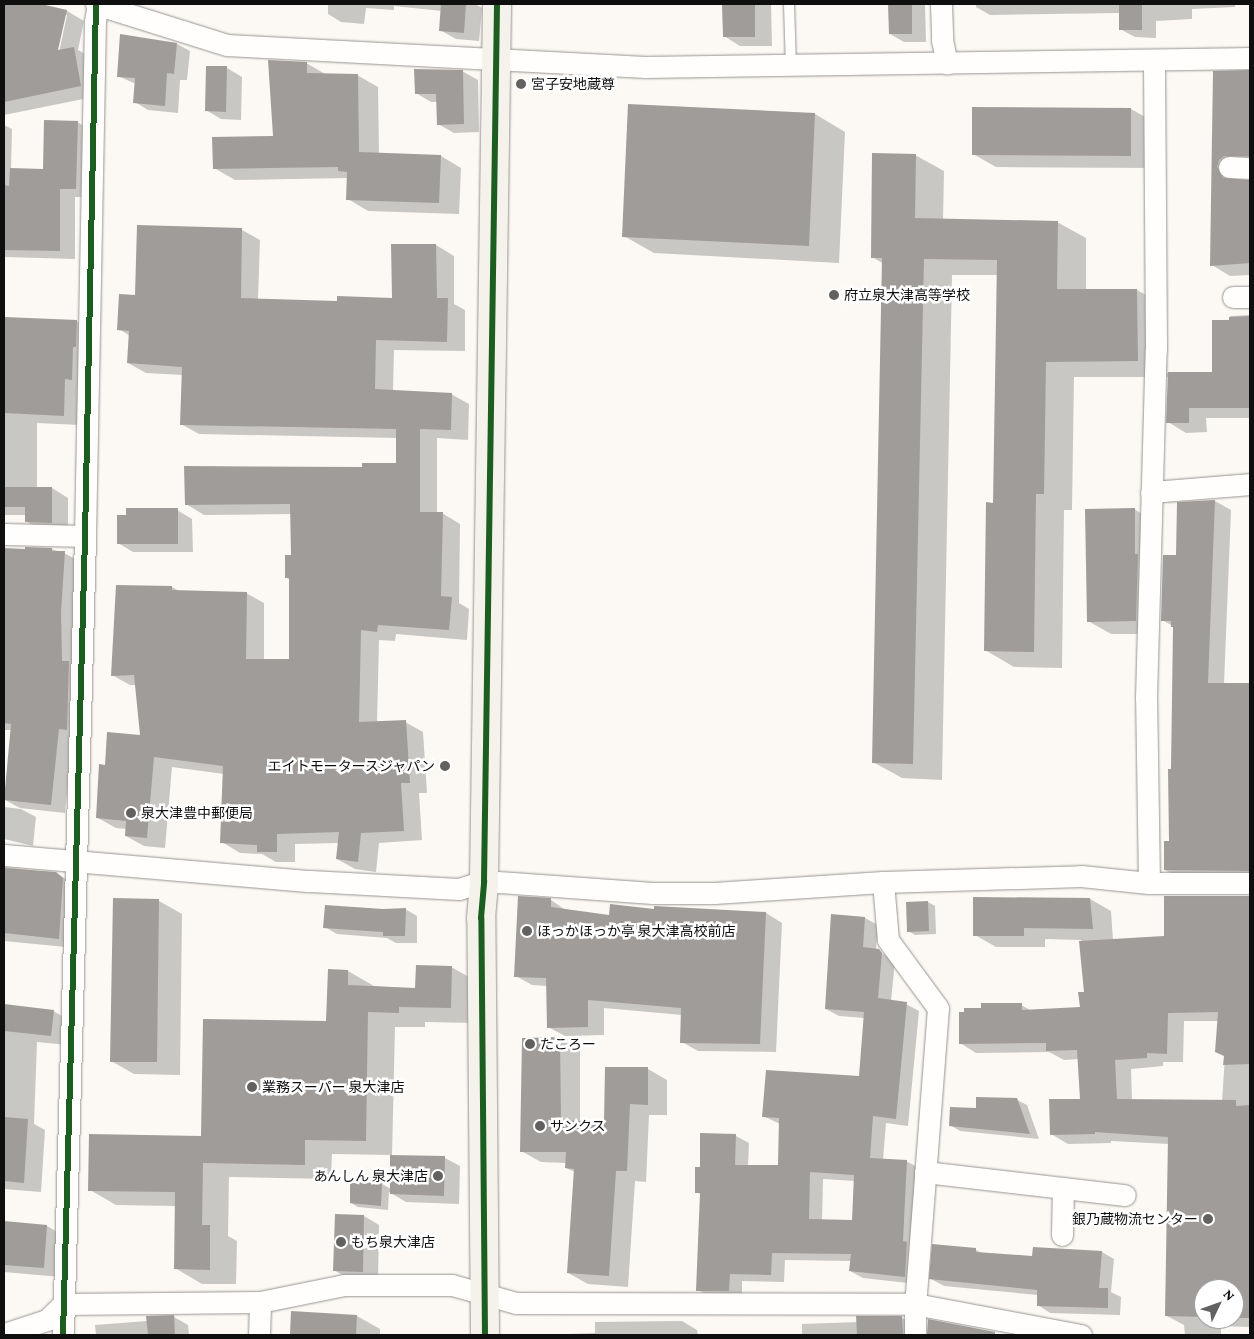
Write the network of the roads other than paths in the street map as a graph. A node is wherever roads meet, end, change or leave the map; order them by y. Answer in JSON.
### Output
{"nodes":[{"id":1,"x":97,"y":4,"type":"edge"},
{"id":2,"x":497,"y":4,"type":"edge"},
{"id":3,"x":789,"y":4,"type":"edge"},
{"id":4,"x":941,"y":4,"type":"edge"},
{"id":5,"x":1250,"y":58,"type":"edge"},
{"id":6,"x":496,"y":60,"type":"junction"},
{"id":7,"x":1154,"y":60,"type":"junction"},
{"id":8,"x":947,"y":63,"type":"junction"},
{"id":9,"x":791,"y":66,"type":"junction"},
{"id":10,"x":1228,"y":167,"type":"dead end"},
{"id":11,"x":1250,"y":168,"type":"edge"},
{"id":12,"x":1250,"y":484,"type":"edge"},
{"id":13,"x":1152,"y":492,"type":"junction"},
{"id":14,"x":4,"y":534,"type":"edge"},
{"id":15,"x":85,"y":536,"type":"junction"},
{"id":16,"x":4,"y":854,"type":"edge"},
{"id":17,"x":75,"y":861,"type":"junction"},
{"id":18,"x":484,"y":881,"type":"junction"},
{"id":19,"x":883,"y":882,"type":"junction"},
{"id":20,"x":1149,"y":883,"type":"junction"},
{"id":21,"x":1250,"y":883,"type":"edge"},
{"id":22,"x":925,"y":1172,"type":"junction"},
{"id":23,"x":1063,"y":1188,"type":"junction"},
{"id":24,"x":1125,"y":1195,"type":"dead end"},
{"id":25,"x":1062,"y":1235,"type":"dead end"},
{"id":26,"x":485,"y":1295,"type":"junction"},
{"id":27,"x":260,"y":1302,"type":"junction"},
{"id":28,"x":63,"y":1304,"type":"junction"},
{"id":29,"x":915,"y":1304,"type":"junction"},
{"id":30,"x":4,"y":1334,"type":"edge"},
{"id":31,"x":63,"y":1335,"type":"edge"},
{"id":32,"x":259,"y":1335,"type":"edge"},
{"id":33,"x":485,"y":1335,"type":"edge"},
{"id":34,"x":915,"y":1335,"type":"edge"},
{"id":35,"x":1080,"y":1335,"type":"edge"}],
"edges":[{"from":1,"to":6,"type":"street"},
{"from":1,"to":15,"type":"street"},
{"from":2,"to":6,"type":"street"},
{"from":3,"to":9,"type":"lane"},
{"from":4,"to":8,"type":"street"},
{"from":5,"to":7,"type":"street"},
{"from":6,"to":9,"type":"street"},
{"from":6,"to":18,"type":"street"},
{"from":7,"to":8,"type":"street"},
{"from":7,"to":13,"type":"street"},
{"from":8,"to":9,"type":"street"},
{"from":10,"to":11,"type":"street"},
{"from":12,"to":13,"type":"street"},
{"from":13,"to":20,"type":"street"},
{"from":14,"to":15,"type":"street"},
{"from":15,"to":17,"type":"street"},
{"from":16,"to":17,"type":"street"},
{"from":17,"to":18,"type":"street"},
{"from":17,"to":28,"type":"street"},
{"from":18,"to":19,"type":"street"},
{"from":18,"to":26,"type":"street"},
{"from":19,"to":20,"type":"street"},
{"from":19,"to":22,"type":"street"},
{"from":20,"to":21,"type":"street"},
{"from":22,"to":23,"type":"street"},
{"from":22,"to":29,"type":"street"},
{"from":23,"to":24,"type":"street"},
{"from":23,"to":25,"type":"street"},
{"from":26,"to":27,"type":"street"},
{"from":26,"to":29,"type":"street"},
{"from":26,"to":33,"type":"street"},
{"from":27,"to":28,"type":"street"},
{"from":27,"to":32,"type":"street"},
{"from":28,"to":30,"type":"street"},
{"from":28,"to":31,"type":"street"},
{"from":29,"to":34,"type":"street"},
{"from":29,"to":35,"type":"street"}]}
